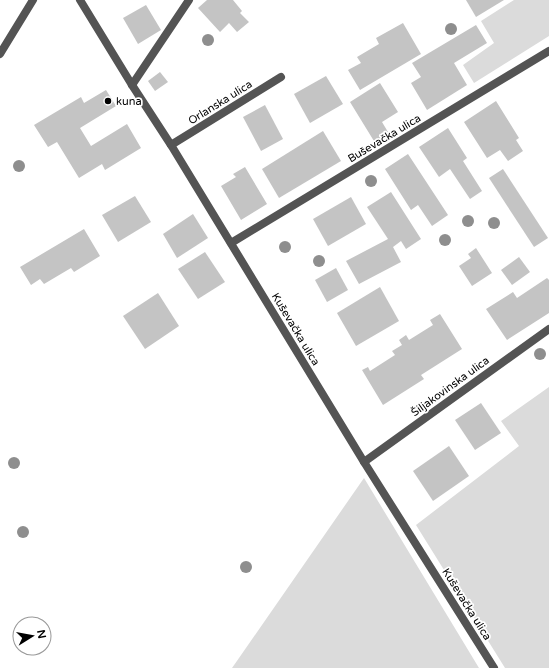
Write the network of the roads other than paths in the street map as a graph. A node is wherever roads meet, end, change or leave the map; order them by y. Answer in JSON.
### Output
{"nodes":[{"id":1,"x":33,"y":0,"type":"edge"},
{"id":2,"x":80,"y":0,"type":"edge"},
{"id":3,"x":189,"y":0,"type":"edge"},
{"id":4,"x":549,"y":51,"type":"edge"},
{"id":5,"x":0,"y":54,"type":"edge"},
{"id":6,"x":281,"y":77,"type":"dead end"},
{"id":7,"x":132,"y":85,"type":"junction"},
{"id":8,"x":171,"y":145,"type":"junction"},
{"id":9,"x":231,"y":243,"type":"junction"},
{"id":10,"x":549,"y":329,"type":"edge"},
{"id":11,"x":364,"y":462,"type":"junction"},
{"id":12,"x":494,"y":668,"type":"edge"}],
"edges":[{"from":1,"to":5,"type":"street"},
{"from":2,"to":7,"type":"street","name":"Kuševačka ulica"},
{"from":3,"to":7,"type":"street"},
{"from":4,"to":9,"type":"street","name":"Buševačka ulica"},
{"from":6,"to":8,"type":"street","name":"Orlanska ulica"},
{"from":7,"to":8,"type":"street","name":"Kuševačka ulica"},
{"from":8,"to":9,"type":"street","name":"Kuševačka ulica"},
{"from":9,"to":11,"type":"street","name":"Kuševačka ulica"},
{"from":10,"to":11,"type":"street","name":"Šiljakovinska ulica"},
{"from":11,"to":12,"type":"street","name":"Kuševačka ulica"}]}
